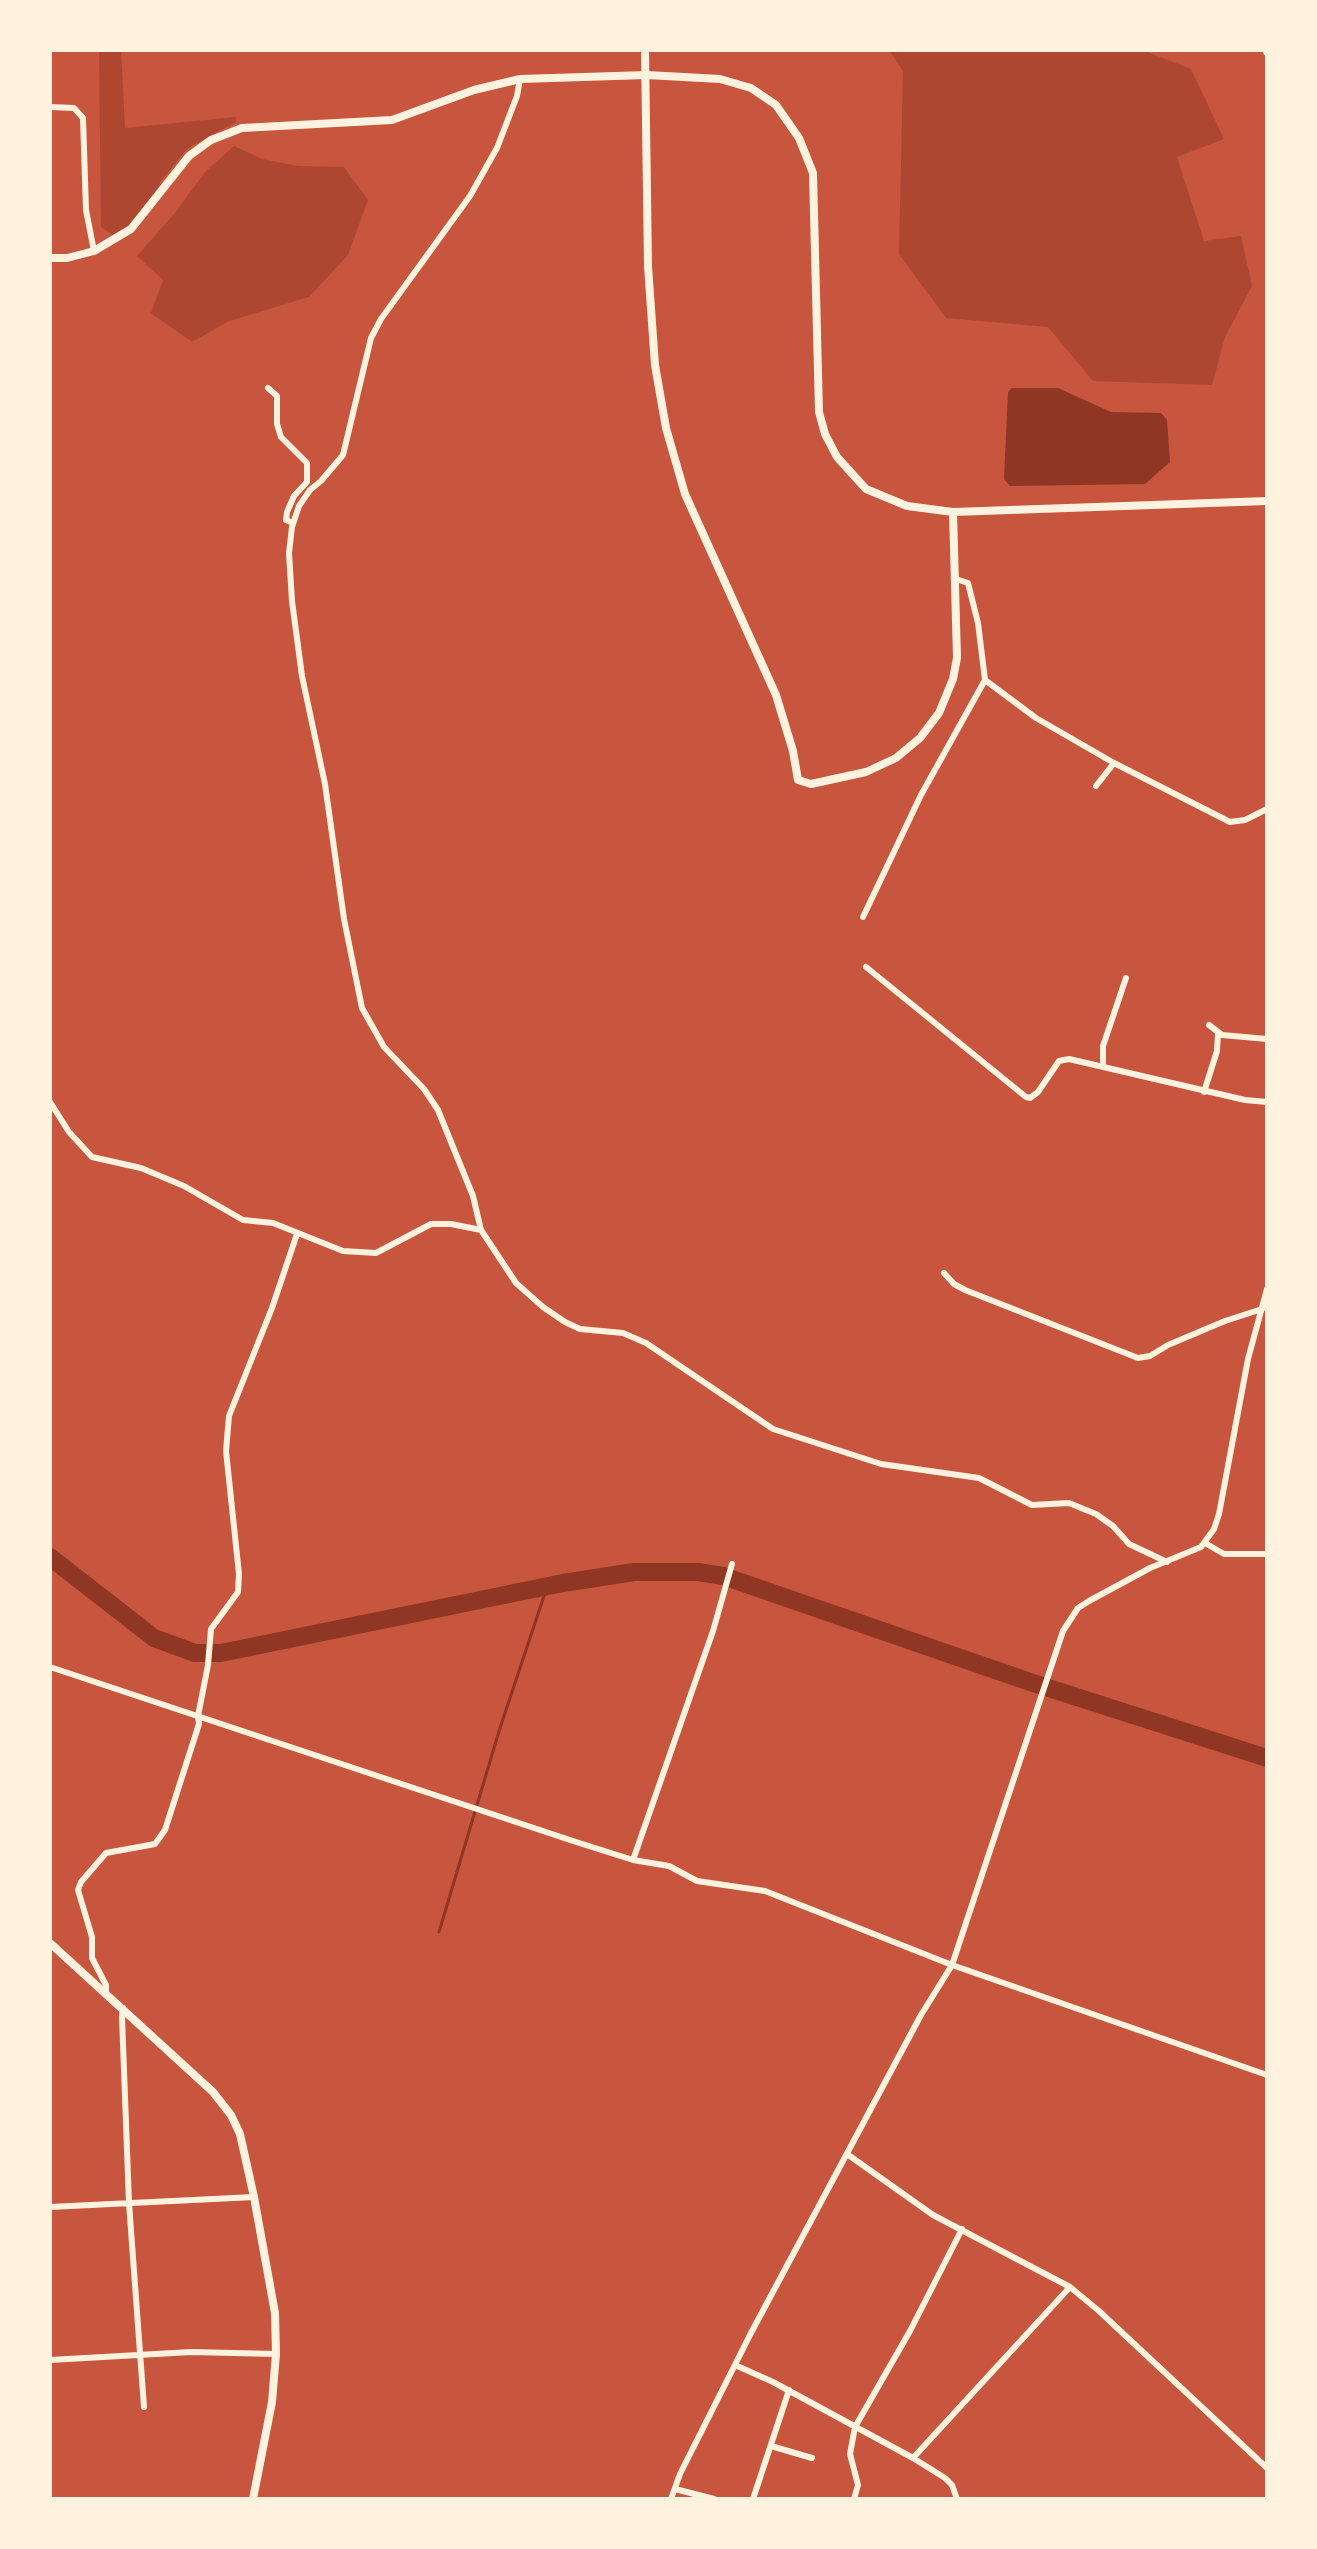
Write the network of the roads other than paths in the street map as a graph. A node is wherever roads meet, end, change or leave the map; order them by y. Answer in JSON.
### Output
{"nodes":[{"id":1,"x":645,"y":50,"type":"edge"},
{"id":2,"x":647,"y":75,"type":"junction"},
{"id":3,"x":520,"y":79,"type":"junction"},
{"id":4,"x":50,"y":107,"type":"edge"},
{"id":5,"x":94,"y":251,"type":"junction"},
{"id":6,"x":50,"y":258,"type":"edge"},
{"id":7,"x":268,"y":388,"type":"dead end"},
{"id":8,"x":1267,"y":501,"type":"edge"},
{"id":9,"x":953,"y":512,"type":"junction"},
{"id":10,"x":293,"y":523,"type":"junction"},
{"id":11,"x":956,"y":579,"type":"junction"},
{"id":12,"x":985,"y":680,"type":"junction"},
{"id":13,"x":1114,"y":763,"type":"junction"},
{"id":14,"x":1096,"y":786,"type":"dead end"},
{"id":15,"x":1267,"y":809,"type":"edge"},
{"id":16,"x":863,"y":917,"type":"dead end"},
{"id":17,"x":866,"y":967,"type":"dead end"},
{"id":18,"x":1126,"y":978,"type":"dead end"},
{"id":19,"x":1209,"y":1025,"type":"dead end"},
{"id":20,"x":1218,"y":1033,"type":"junction"},
{"id":21,"x":1267,"y":1039,"type":"edge"},
{"id":22,"x":1103,"y":1067,"type":"junction"},
{"id":23,"x":1204,"y":1092,"type":"junction"},
{"id":24,"x":50,"y":1102,"type":"edge"},
{"id":25,"x":1267,"y":1102,"type":"edge"},
{"id":26,"x":481,"y":1230,"type":"junction"},
{"id":27,"x":297,"y":1234,"type":"junction"},
{"id":28,"x":944,"y":1273,"type":"dead end"},
{"id":29,"x":1267,"y":1289,"type":"edge"},
{"id":30,"x":1262,"y":1309,"type":"junction"},
{"id":31,"x":1205,"y":1543,"type":"junction"},
{"id":32,"x":1267,"y":1554,"type":"edge"},
{"id":33,"x":1167,"y":1562,"type":"junction"},
{"id":34,"x":732,"y":1564,"type":"dead end"},
{"id":35,"x":50,"y":1667,"type":"edge"},
{"id":36,"x":198,"y":1716,"type":"junction"},
{"id":37,"x":633,"y":1860,"type":"junction"},
{"id":38,"x":50,"y":1943,"type":"edge"},
{"id":39,"x":952,"y":1965,"type":"junction"},
{"id":40,"x":106,"y":1993,"type":"junction"},
{"id":41,"x":123,"y":2008,"type":"junction"},
{"id":42,"x":1267,"y":2075,"type":"edge"},
{"id":43,"x":847,"y":2154,"type":"junction"},
{"id":44,"x":254,"y":2197,"type":"junction"},
{"id":45,"x":129,"y":2203,"type":"junction"},
{"id":46,"x":50,"y":2207,"type":"edge"},
{"id":47,"x":962,"y":2229,"type":"junction"},
{"id":48,"x":1070,"y":2287,"type":"junction"},
{"id":49,"x":141,"y":2354,"type":"junction"},
{"id":50,"x":276,"y":2354,"type":"junction"},
{"id":51,"x":50,"y":2360,"type":"edge"},
{"id":52,"x":735,"y":2365,"type":"junction"},
{"id":53,"x":789,"y":2390,"type":"junction"},
{"id":54,"x":144,"y":2407,"type":"dead end"},
{"id":55,"x":855,"y":2427,"type":"junction"},
{"id":56,"x":771,"y":2446,"type":"junction"},
{"id":57,"x":812,"y":2458,"type":"dead end"},
{"id":58,"x":913,"y":2458,"type":"junction"},
{"id":59,"x":1267,"y":2468,"type":"edge"},
{"id":60,"x":675,"y":2489,"type":"junction"},
{"id":61,"x":253,"y":2499,"type":"edge"},
{"id":62,"x":671,"y":2499,"type":"edge"},
{"id":63,"x":714,"y":2499,"type":"edge"},
{"id":64,"x":753,"y":2499,"type":"edge"},
{"id":65,"x":854,"y":2499,"type":"edge"},
{"id":66,"x":957,"y":2499,"type":"edge"}],
"edges":[{"from":1,"to":2,"type":"street"},
{"from":2,"to":3,"type":"street"},
{"from":2,"to":9,"type":"street"},
{"from":2,"to":11,"type":"street"},
{"from":3,"to":5,"type":"street"},
{"from":3,"to":10,"type":"street"},
{"from":4,"to":5,"type":"street"},
{"from":5,"to":6,"type":"street"},
{"from":7,"to":10,"type":"street"},
{"from":8,"to":9,"type":"street"},
{"from":9,"to":11,"type":"street"},
{"from":10,"to":26,"type":"street"},
{"from":11,"to":12,"type":"street"},
{"from":12,"to":13,"type":"street"},
{"from":12,"to":16,"type":"street"},
{"from":13,"to":14,"type":"street"},
{"from":13,"to":15,"type":"street"},
{"from":17,"to":22,"type":"street"},
{"from":18,"to":22,"type":"street"},
{"from":19,"to":20,"type":"street"},
{"from":20,"to":21,"type":"street"},
{"from":20,"to":23,"type":"street"},
{"from":22,"to":23,"type":"street"},
{"from":23,"to":25,"type":"street"},
{"from":24,"to":27,"type":"street"},
{"from":26,"to":27,"type":"street"},
{"from":26,"to":33,"type":"street"},
{"from":27,"to":36,"type":"street"},
{"from":28,"to":30,"type":"street"},
{"from":29,"to":30,"type":"street"},
{"from":30,"to":31,"type":"street"},
{"from":31,"to":32,"type":"street"},
{"from":31,"to":33,"type":"street"},
{"from":33,"to":39,"type":"street"},
{"from":34,"to":37,"type":"street"},
{"from":35,"to":36,"type":"street"},
{"from":36,"to":37,"type":"street"},
{"from":36,"to":40,"type":"street"},
{"from":37,"to":39,"type":"street"},
{"from":38,"to":40,"type":"street"},
{"from":39,"to":42,"type":"street"},
{"from":39,"to":43,"type":"street"},
{"from":40,"to":41,"type":"street"},
{"from":41,"to":44,"type":"street"},
{"from":41,"to":45,"type":"street"},
{"from":43,"to":47,"type":"street"},
{"from":43,"to":52,"type":"street"},
{"from":44,"to":45,"type":"street"},
{"from":44,"to":50,"type":"street"},
{"from":45,"to":46,"type":"street"},
{"from":45,"to":49,"type":"street"},
{"from":47,"to":48,"type":"street"},
{"from":47,"to":55,"type":"street"},
{"from":48,"to":58,"type":"street"},
{"from":48,"to":59,"type":"street"},
{"from":49,"to":50,"type":"street"},
{"from":49,"to":51,"type":"street"},
{"from":49,"to":54,"type":"street"},
{"from":50,"to":61,"type":"street"},
{"from":52,"to":53,"type":"street"},
{"from":52,"to":60,"type":"street"},
{"from":53,"to":55,"type":"street"},
{"from":53,"to":56,"type":"street"},
{"from":55,"to":58,"type":"street"},
{"from":55,"to":65,"type":"street"},
{"from":56,"to":57,"type":"street"},
{"from":56,"to":64,"type":"street"},
{"from":58,"to":66,"type":"street"},
{"from":60,"to":62,"type":"street"},
{"from":60,"to":63,"type":"street"}]}
